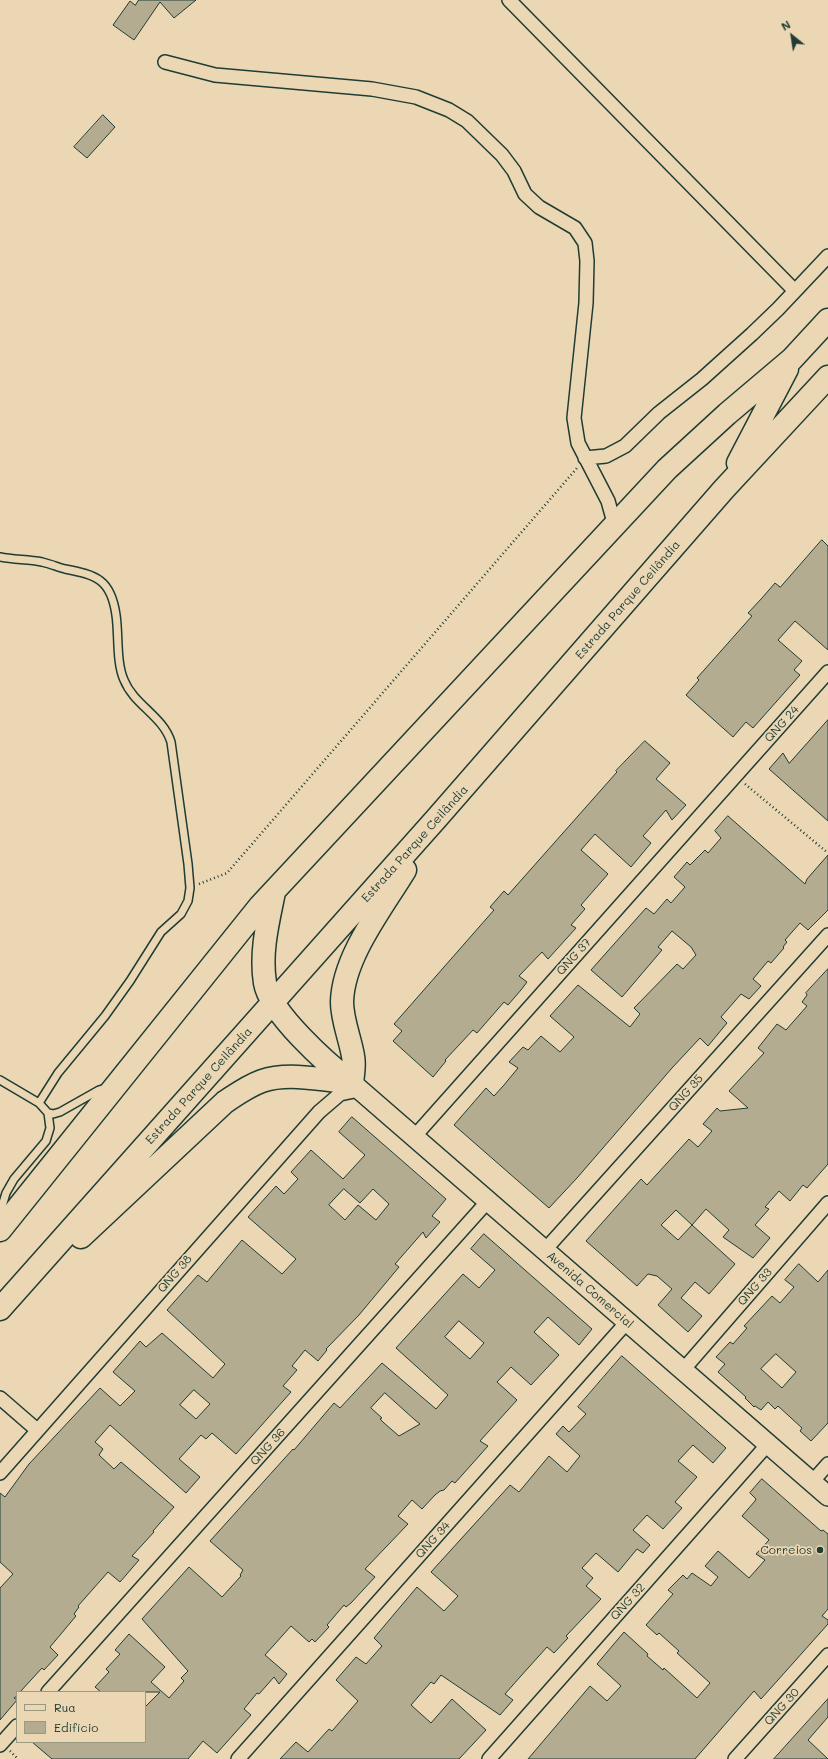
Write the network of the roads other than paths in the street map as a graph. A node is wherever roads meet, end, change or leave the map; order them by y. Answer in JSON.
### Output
{"nodes":[{"id":1,"x":509,"y":0,"type":"edge"},
{"id":2,"x":165,"y":62,"type":"dead end"},
{"id":3,"x":828,"y":256,"type":"edge"},
{"id":4,"x":795,"y":291,"type":"junction"},
{"id":5,"x":828,"y":320,"type":"edge"},
{"id":6,"x":792,"y":359,"type":"junction"},
{"id":7,"x":828,"y":377,"type":"edge"},
{"id":8,"x":585,"y":458,"type":"junction"},
{"id":9,"x":724,"y":489,"type":"junction"},
{"id":10,"x":614,"y":526,"type":"junction"},
{"id":11,"x":0,"y":556,"type":"edge"},
{"id":12,"x":828,"y":672,"type":"edge"},
{"id":13,"x":735,"y":776,"type":"joint"},
{"id":14,"x":436,"y":820,"type":"junction"},
{"id":15,"x":274,"y":891,"type":"junction"},
{"id":16,"x":828,"y":935,"type":"edge"},
{"id":17,"x":273,"y":1003,"type":"junction"},
{"id":18,"x":0,"y":1080,"type":"edge"},
{"id":19,"x":116,"y":1085,"type":"junction"},
{"id":20,"x":356,"y":1087,"type":"junction"},
{"id":21,"x":40,"y":1103,"type":"junction"},
{"id":22,"x":48,"y":1113,"type":"junction"},
{"id":23,"x":414,"y":1137,"type":"junction"},
{"id":24,"x":488,"y":1201,"type":"junction"},
{"id":25,"x":828,"y":1203,"type":"edge"},
{"id":26,"x":0,"y":1213,"type":"edge"},
{"id":27,"x":0,"y":1230,"type":"edge"},
{"id":28,"x":544,"y":1250,"type":"junction"},
{"id":29,"x":0,"y":1311,"type":"edge"},
{"id":30,"x":627,"y":1322,"type":"junction"},
{"id":31,"x":683,"y":1370,"type":"junction"},
{"id":32,"x":0,"y":1398,"type":"edge"},
{"id":33,"x":37,"y":1430,"type":"junction"},
{"id":34,"x":768,"y":1444,"type":"junction"},
{"id":35,"x":828,"y":1464,"type":"edge"},
{"id":36,"x":0,"y":1472,"type":"edge"},
{"id":37,"x":812,"y":1482,"type":"junction"},
{"id":38,"x":828,"y":1496,"type":"edge"},
{"id":39,"x":828,"y":1655,"type":"edge"},
{"id":40,"x":49,"y":1691,"type":"edge"},
{"id":41,"x":16,"y":1727,"type":"edge"},
{"id":42,"x":1,"y":1744,"type":"edge"},
{"id":43,"x":238,"y":1759,"type":"edge"},
{"id":44,"x":489,"y":1759,"type":"edge"},
{"id":45,"x":735,"y":1759,"type":"edge"}],
"edges":[{"from":1,"to":4,"type":"street"},
{"from":2,"to":8,"type":"street"},
{"from":3,"to":4,"type":"street"},
{"from":4,"to":8,"type":"street"},
{"from":5,"to":6,"type":"highway"},
{"from":6,"to":9,"type":"highway"},
{"from":6,"to":10,"type":"highway"},
{"from":7,"to":9,"type":"highway","name":"Estrada Parque Ceilândia"},
{"from":8,"to":10,"type":"street"},
{"from":9,"to":14,"type":"highway","name":"Estrada Parque Ceilândia"},
{"from":10,"to":15,"type":"highway"},
{"from":11,"to":21,"type":"lane"},
{"from":12,"to":13,"type":"street","name":"QNG 24"},
{"from":13,"to":23,"type":"street","name":"QNG 37"},
{"from":14,"to":17,"type":"highway","name":"Estrada Parque Ceilândia"},
{"from":14,"to":20,"type":"highway"},
{"from":15,"to":17,"type":"highway"},
{"from":15,"to":19,"type":"highway"},
{"from":16,"to":28,"type":"street","name":"QNG 35"},
{"from":17,"to":20,"type":"highway"},
{"from":17,"to":29,"type":"highway","name":"Estrada Parque Ceilândia"},
{"from":18,"to":21,"type":"lane"},
{"from":19,"to":22,"type":"lane"},
{"from":19,"to":27,"type":"highway"},
{"from":20,"to":23,"type":"main road","name":"Avenida Comercial"},
{"from":20,"to":29,"type":"highway"},
{"from":20,"to":33,"type":"street","name":"QNG 38"},
{"from":21,"to":22,"type":"lane"},
{"from":22,"to":26,"type":"lane"},
{"from":23,"to":24,"type":"main road","name":"Avenida Comercial"},
{"from":24,"to":28,"type":"main road","name":"Avenida Comercial"},
{"from":24,"to":40,"type":"street","name":"QNG 36"},
{"from":25,"to":31,"type":"street","name":"QNG 33"},
{"from":28,"to":30,"type":"main road","name":"Avenida Comercial"},
{"from":30,"to":31,"type":"main road","name":"Avenida Comercial"},
{"from":30,"to":43,"type":"street","name":"QNG 34"},
{"from":31,"to":34,"type":"main road","name":"Avenida Comercial"},
{"from":32,"to":33,"type":"street"},
{"from":33,"to":36,"type":"street","name":"QNG 38"},
{"from":34,"to":37,"type":"main road","name":"Avenida Comercial"},
{"from":34,"to":44,"type":"street","name":"QNG 32"},
{"from":35,"to":37,"type":"street"},
{"from":37,"to":38,"type":"main road","name":"Avenida Comercial"},
{"from":39,"to":45,"type":"street","name":"QNG 30"},
{"from":41,"to":42,"type":"street"}]}
